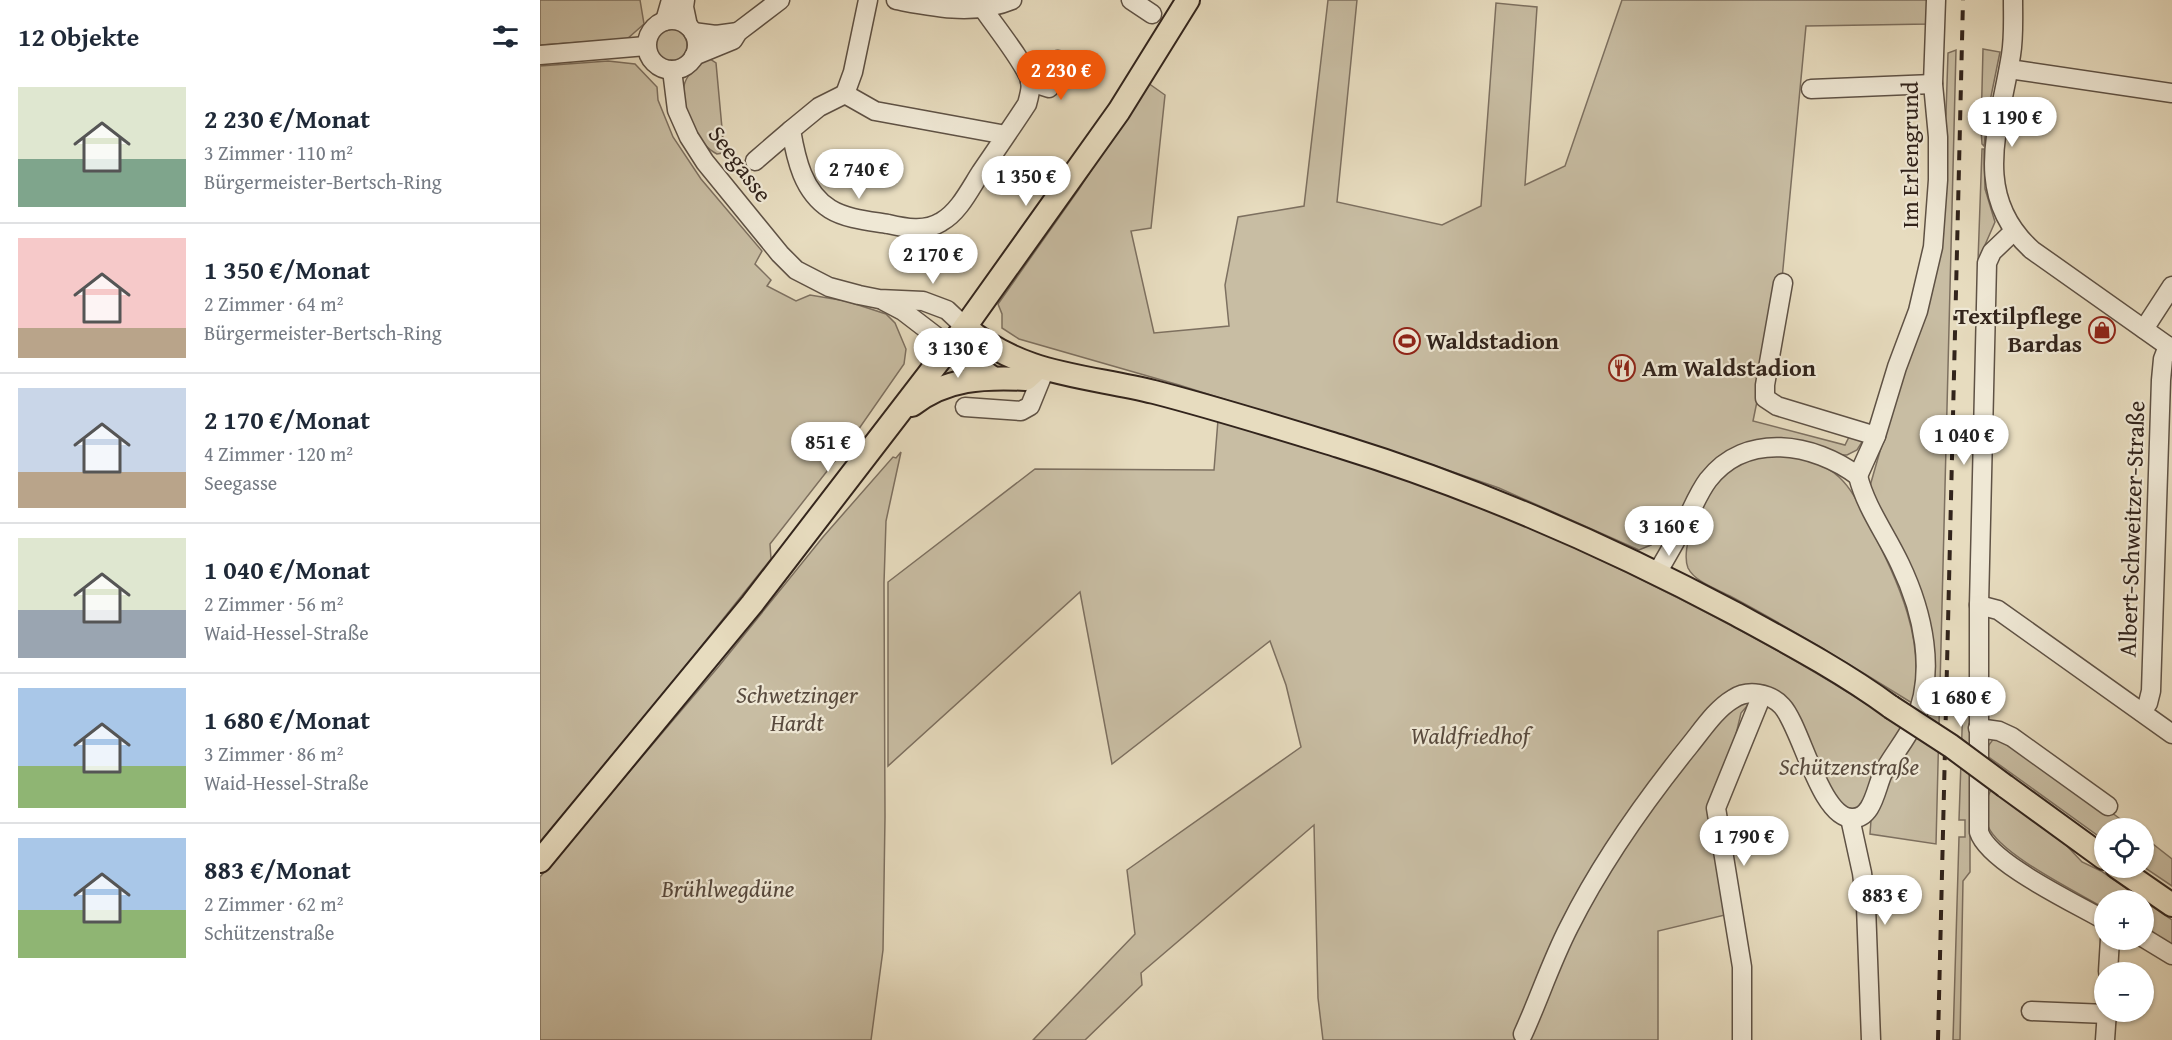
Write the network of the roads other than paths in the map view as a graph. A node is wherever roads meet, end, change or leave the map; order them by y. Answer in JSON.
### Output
{"nodes":[{"id":1,"x":671,"y":0,"type":"edge"},
{"id":2,"x":684,"y":0,"type":"edge"},
{"id":3,"x":780,"y":0,"type":"edge"},
{"id":4,"x":868,"y":0,"type":"edge"},
{"id":5,"x":896,"y":0,"type":"edge"},
{"id":6,"x":1012,"y":0,"type":"edge"},
{"id":7,"x":1131,"y":0,"type":"edge"},
{"id":8,"x":1188,"y":0,"type":"edge"},
{"id":9,"x":1936,"y":0,"type":"edge"},
{"id":10,"x":2013,"y":0,"type":"edge"},
{"id":11,"x":982,"y":7,"type":"junction"},
{"id":12,"x":1152,"y":14,"type":"dead end"},
{"id":13,"x":664,"y":21,"type":"junction"},
{"id":14,"x":691,"y":29,"type":"junction"},
{"id":15,"x":738,"y":32,"type":"junction"},
{"id":16,"x":646,"y":46,"type":"junction"},
{"id":17,"x":540,"y":55,"type":"edge"},
{"id":18,"x":694,"y":56,"type":"junction"},
{"id":19,"x":1058,"y":60,"type":"dead end"},
{"id":20,"x":2009,"y":69,"type":"junction"},
{"id":21,"x":672,"y":70,"type":"junction"},
{"id":22,"x":1030,"y":82,"type":"junction"},
{"id":23,"x":1933,"y":84,"type":"junction"},
{"id":24,"x":1811,"y":89,"type":"dead end"},
{"id":25,"x":2172,"y":93,"type":"edge"},
{"id":26,"x":845,"y":94,"type":"junction"},
{"id":27,"x":791,"y":130,"type":"junction"},
{"id":28,"x":1006,"y":135,"type":"junction"},
{"id":29,"x":755,"y":161,"type":"dead end"},
{"id":30,"x":2014,"y":231,"type":"junction"},
{"id":31,"x":1783,"y":283,"type":"dead end"},
{"id":32,"x":2172,"y":286,"type":"edge"},
{"id":33,"x":879,"y":298,"type":"junction"},
{"id":34,"x":965,"y":327,"type":"junction"},
{"id":35,"x":2144,"y":329,"type":"junction"},
{"id":36,"x":950,"y":347,"type":"junction"},
{"id":37,"x":2170,"y":347,"type":"edge"},
{"id":38,"x":1041,"y":369,"type":"junction"},
{"id":39,"x":991,"y":377,"type":"junction"},
{"id":40,"x":964,"y":407,"type":"dead end"},
{"id":41,"x":897,"y":416,"type":"junction"},
{"id":42,"x":1876,"y":436,"type":"junction"},
{"id":43,"x":1858,"y":476,"type":"junction"},
{"id":44,"x":1657,"y":573,"type":"junction"},
{"id":45,"x":1978,"y":605,"type":"junction"},
{"id":46,"x":1762,"y":694,"type":"junction"},
{"id":47,"x":2142,"y":712,"type":"junction"},
{"id":48,"x":1978,"y":728,"type":"junction"},
{"id":49,"x":2172,"y":734,"type":"edge"},
{"id":50,"x":2108,"y":806,"type":"dead end"},
{"id":51,"x":1850,"y":818,"type":"junction"},
{"id":52,"x":2094,"y":851,"type":"edge"},
{"id":53,"x":540,"y":861,"type":"edge"},
{"id":54,"x":2133,"y":878,"type":"edge"},
{"id":55,"x":2172,"y":905,"type":"edge"},
{"id":56,"x":2094,"y":914,"type":"edge"},
{"id":57,"x":2154,"y":944,"type":"edge"},
{"id":58,"x":2172,"y":955,"type":"edge"},
{"id":59,"x":2031,"y":1011,"type":"dead end"},
{"id":60,"x":2094,"y":1012,"type":"edge"},
{"id":61,"x":2106,"y":1022,"type":"edge"},
{"id":62,"x":1523,"y":1034,"type":"dead end"},
{"id":63,"x":1742,"y":1040,"type":"edge"},
{"id":64,"x":1871,"y":1040,"type":"edge"},
{"id":65,"x":2105,"y":1040,"type":"edge"}],
"edges":[{"from":1,"to":13,"type":"street"},
{"from":2,"to":14,"type":"street"},
{"from":3,"to":15,"type":"street"},
{"from":4,"to":26,"type":"street"},
{"from":5,"to":11,"type":"street"},
{"from":6,"to":11,"type":"street"},
{"from":7,"to":12,"type":"street"},
{"from":8,"to":34,"type":"main road"},
{"from":9,"to":23,"type":"street","name":"Im Erlengrund"},
{"from":10,"to":20,"type":"street"},
{"from":11,"to":22,"type":"street"},
{"from":13,"to":14,"type":"street"},
{"from":13,"to":16,"type":"street"},
{"from":14,"to":15,"type":"street"},
{"from":14,"to":18,"type":"street"},
{"from":15,"to":18,"type":"street"},
{"from":16,"to":17,"type":"street"},
{"from":16,"to":21,"type":"street"},
{"from":18,"to":21,"type":"street"},
{"from":19,"to":22,"type":"street"},
{"from":20,"to":25,"type":"street"},
{"from":20,"to":30,"type":"street"},
{"from":21,"to":33,"type":"street","name":"Seegasse"},
{"from":22,"to":28,"type":"street"},
{"from":23,"to":24,"type":"street"},
{"from":23,"to":42,"type":"street","name":"Im Erlengrund"},
{"from":26,"to":27,"type":"street"},
{"from":26,"to":28,"type":"street"},
{"from":27,"to":28,"type":"street"},
{"from":27,"to":29,"type":"street"},
{"from":30,"to":35,"type":"street"},
{"from":30,"to":45,"type":"street"},
{"from":31,"to":42,"type":"street"},
{"from":32,"to":35,"type":"street"},
{"from":33,"to":34,"type":"street","name":"Seegasse"},
{"from":33,"to":36,"type":"street"},
{"from":34,"to":36,"type":"main road"},
{"from":34,"to":38,"type":"main road"},
{"from":35,"to":37,"type":"street"},
{"from":36,"to":39,"type":"main road"},
{"from":36,"to":41,"type":"main road"},
{"from":37,"to":47,"type":"street","name":"Albert-Schweitzer-Straße"},
{"from":38,"to":39,"type":"main road"},
{"from":38,"to":40,"type":"street"},
{"from":38,"to":44,"type":"main road"},
{"from":39,"to":41,"type":"main road"},
{"from":41,"to":53,"type":"main road"},
{"from":42,"to":43,"type":"street","name":"Im Erlengrund"},
{"from":43,"to":44,"type":"street"},
{"from":43,"to":51,"type":"street"},
{"from":44,"to":52,"type":"main road","bridge":true},
{"from":45,"to":47,"type":"street"},
{"from":45,"to":48,"type":"street"},
{"from":46,"to":51,"type":"street"},
{"from":46,"to":62,"type":"street"},
{"from":46,"to":63,"type":"street"},
{"from":47,"to":49,"type":"street"},
{"from":48,"to":50,"type":"street"},
{"from":48,"to":56,"type":"street"},
{"from":51,"to":64,"type":"street"},
{"from":54,"to":55,"type":"main road"},
{"from":57,"to":58,"type":"street"},
{"from":59,"to":60,"type":"street"},
{"from":61,"to":65,"type":"street"}]}
